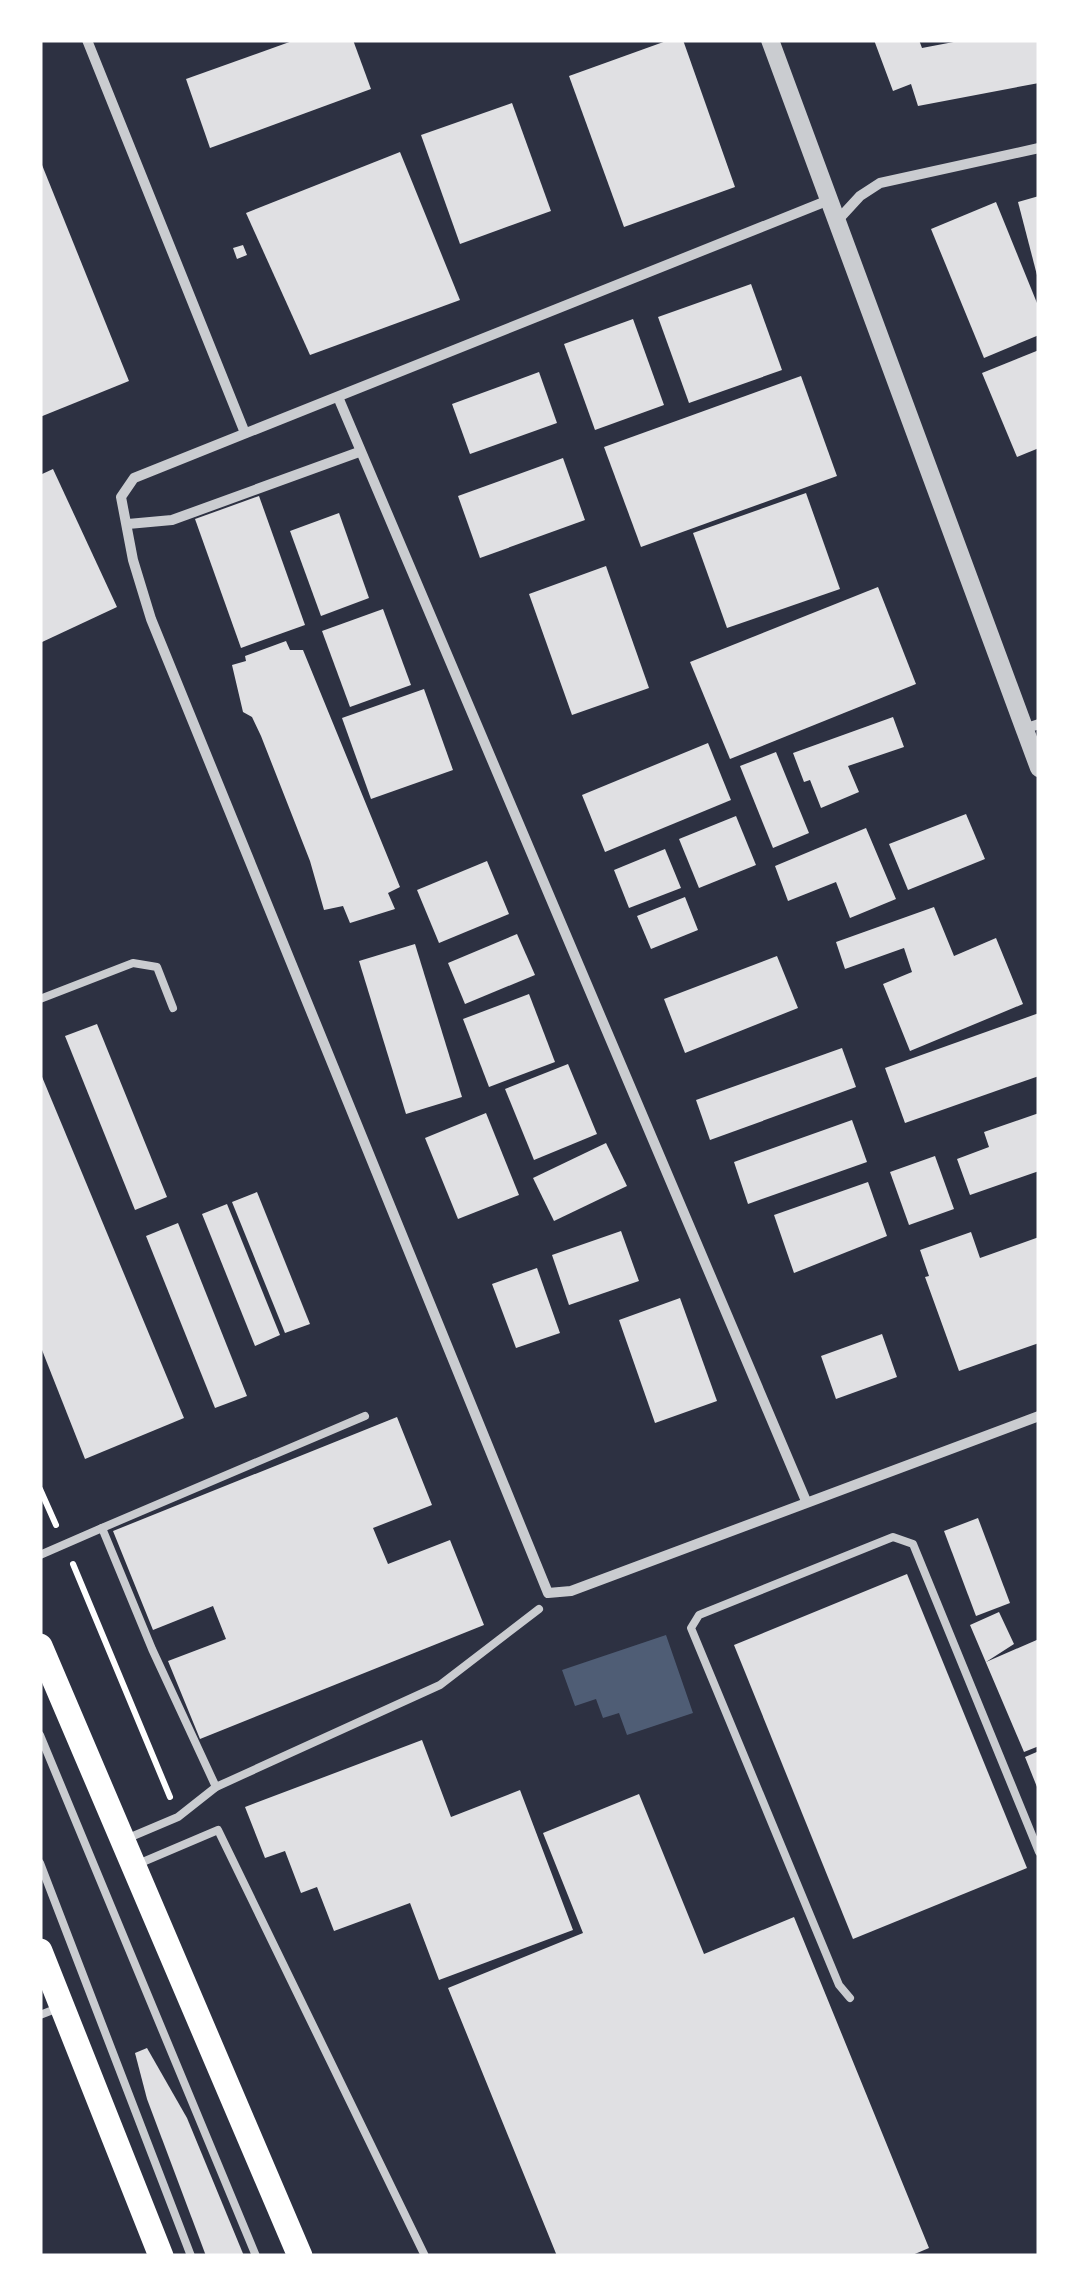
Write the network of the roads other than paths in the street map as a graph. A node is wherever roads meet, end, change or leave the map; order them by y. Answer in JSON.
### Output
{"nodes":[{"id":1,"x":87,"y":40,"type":"edge"},
{"id":2,"x":770,"y":40,"type":"edge"},
{"id":3,"x":1039,"y":148,"type":"edge"},
{"id":4,"x":829,"y":200,"type":"junction"},
{"id":5,"x":837,"y":220,"type":"junction"},
{"id":6,"x":338,"y":397,"type":"junction"},
{"id":7,"x":245,"y":434,"type":"junction"},
{"id":8,"x":360,"y":452,"type":"junction"},
{"id":9,"x":128,"y":524,"type":"junction"},
{"id":10,"x":1032,"y":726,"type":"edge"},
{"id":11,"x":1039,"y":768,"type":"edge"},
{"id":12,"x":40,"y":999,"type":"edge"},
{"id":13,"x":173,"y":1008,"type":"dead end"},
{"id":14,"x":365,"y":1416,"type":"dead end"},
{"id":15,"x":1039,"y":1416,"type":"edge"},
{"id":16,"x":806,"y":1501,"type":"junction"},
{"id":17,"x":102,"y":1528,"type":"junction"},
{"id":18,"x":40,"y":1555,"type":"edge"},
{"id":19,"x":538,"y":1609,"type":"dead end"},
{"id":20,"x":40,"y":1646,"type":"edge"},
{"id":21,"x":40,"y":1734,"type":"edge"},
{"id":22,"x":216,"y":1787,"type":"junction"},
{"id":23,"x":121,"y":1841,"type":"junction"},
{"id":24,"x":1039,"y":1852,"type":"edge"},
{"id":25,"x":40,"y":1863,"type":"edge"},
{"id":26,"x":131,"y":1866,"type":"junction"},
{"id":27,"x":40,"y":1951,"type":"edge"},
{"id":28,"x":850,"y":1998,"type":"dead end"},
{"id":29,"x":51,"y":2010,"type":"edge"},
{"id":30,"x":161,"y":2256,"type":"edge"},
{"id":31,"x":191,"y":2256,"type":"edge"},
{"id":32,"x":256,"y":2256,"type":"edge"},
{"id":33,"x":300,"y":2256,"type":"edge"},
{"id":34,"x":425,"y":2256,"type":"edge"}],
"edges":[{"from":1,"to":7,"type":"street"},
{"from":2,"to":4,"type":"street"},
{"from":3,"to":5,"type":"street"},
{"from":4,"to":5,"type":"street"},
{"from":4,"to":6,"type":"street"},
{"from":5,"to":10,"type":"street"},
{"from":6,"to":7,"type":"street"},
{"from":6,"to":8,"type":"street"},
{"from":7,"to":9,"type":"street"},
{"from":8,"to":9,"type":"street"},
{"from":8,"to":16,"type":"street"},
{"from":9,"to":16,"type":"street"},
{"from":10,"to":11,"type":"street"},
{"from":12,"to":13,"type":"lane"},
{"from":14,"to":17,"type":"lane"},
{"from":15,"to":16,"type":"street"},
{"from":17,"to":18,"type":"lane"},
{"from":17,"to":22,"type":"lane"},
{"from":19,"to":22,"type":"lane"},
{"from":20,"to":23,"type":"main road"},
{"from":21,"to":32,"type":"lane"},
{"from":22,"to":23,"type":"lane"},
{"from":23,"to":26,"type":"main road"},
{"from":24,"to":28,"type":"lane"},
{"from":25,"to":31,"type":"lane"},
{"from":26,"to":33,"type":"main road"},
{"from":26,"to":34,"type":"lane"},
{"from":27,"to":29,"type":"main road"},
{"from":29,"to":30,"type":"main road"}]}
